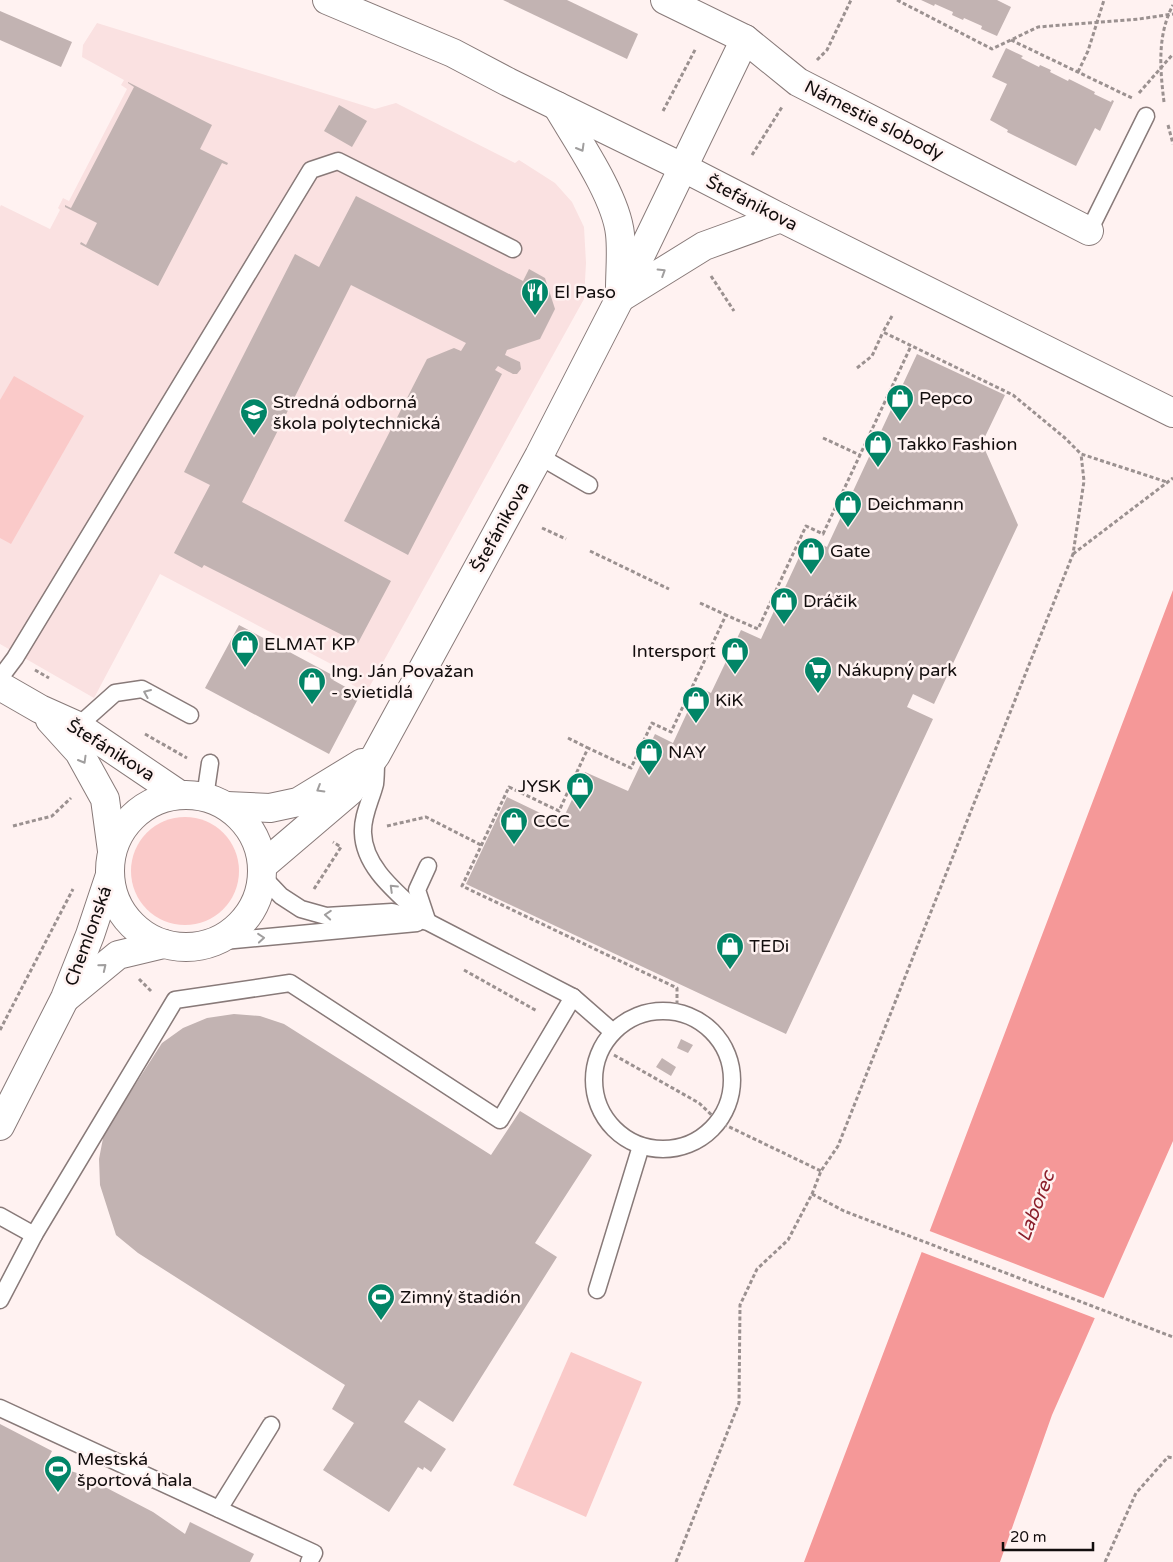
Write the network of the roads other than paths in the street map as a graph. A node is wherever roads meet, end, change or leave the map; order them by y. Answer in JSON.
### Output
{"nodes":[{"id":1,"x":327,"y":0,"type":"edge"},
{"id":2,"x":665,"y":0,"type":"edge"},
{"id":3,"x":745,"y":39,"type":"junction"},
{"id":4,"x":557,"y":106,"type":"junction"},
{"id":5,"x":1146,"y":116,"type":"dead end"},
{"id":6,"x":682,"y":167,"type":"junction"},
{"id":7,"x":781,"y":218,"type":"junction"},
{"id":8,"x":1089,"y":231,"type":"joint"},
{"id":9,"x":513,"y":250,"type":"dead end"},
{"id":10,"x":620,"y":298,"type":"junction"},
{"id":11,"x":1161,"y":407,"type":"edge"},
{"id":12,"x":539,"y":456,"type":"junction"},
{"id":13,"x":589,"y":485,"type":"dead end"},
{"id":14,"x":0,"y":678,"type":"edge"},
{"id":15,"x":0,"y":686,"type":"edge"},
{"id":16,"x":40,"y":709,"type":"junction"},
{"id":17,"x":190,"y":714,"type":"dead end"},
{"id":18,"x":78,"y":726,"type":"junction"},
{"id":19,"x":376,"y":755,"type":"junction"},
{"id":20,"x":209,"y":767,"type":"road end"},
{"id":21,"x":204,"y":799,"type":"junction"},
{"id":22,"x":111,"y":863,"type":"junction"},
{"id":23,"x":428,"y":866,"type":"dead end"},
{"id":24,"x":262,"y":871,"type":"junction"},
{"id":25,"x":428,"y":922,"type":"junction"},
{"id":26,"x":213,"y":942,"type":"junction"},
{"id":27,"x":164,"y":944,"type":"junction"},
{"id":28,"x":572,"y":997,"type":"junction"},
{"id":29,"x":65,"y":998,"type":"junction"},
{"id":30,"x":613,"y":1032,"type":"junction"},
{"id":31,"x":0,"y":1126,"type":"edge"},
{"id":32,"x":641,"y":1146,"type":"junction"},
{"id":33,"x":0,"y":1216,"type":"edge"},
{"id":34,"x":34,"y":1235,"type":"junction"},
{"id":35,"x":597,"y":1290,"type":"dead end"},
{"id":36,"x":0,"y":1300,"type":"edge"},
{"id":37,"x":0,"y":1408,"type":"edge"},
{"id":38,"x":271,"y":1425,"type":"dead end"},
{"id":39,"x":219,"y":1509,"type":"junction"},
{"id":40,"x":309,"y":1562,"type":"edge"}],
"edges":[{"from":1,"to":4,"type":"street","name":"Štefánikova"},
{"from":2,"to":3,"type":"street","name":"Námestie slobody"},
{"from":3,"to":6,"type":"street","name":"Štefánikova"},
{"from":3,"to":8,"type":"street","name":"Námestie slobody"},
{"from":4,"to":6,"type":"street","name":"Štefánikova"},
{"from":4,"to":10,"type":"street","one_way":true},
{"from":5,"to":8,"type":"lane"},
{"from":6,"to":7,"type":"street","name":"Štefánikova"},
{"from":6,"to":10,"type":"street","name":"Štefánikova"},
{"from":10,"to":7,"type":"street","one_way":true},
{"from":7,"to":11,"type":"street","name":"Štefánikova"},
{"from":9,"to":14,"type":"lane"},
{"from":10,"to":12,"type":"street","name":"Štefánikova"},
{"from":12,"to":13,"type":"lane"},
{"from":12,"to":19,"type":"street","name":"Štefánikova"},
{"from":15,"to":16,"type":"street","name":"Štefánikova"},
{"from":16,"to":18,"type":"street","name":"Štefánikova"},
{"from":16,"to":22,"type":"street","name":"Štefánikova","one_way":true},
{"from":17,"to":18,"type":"lane","one_way":true},
{"from":18,"to":21,"type":"street","name":"Štefánikova"},
{"from":19,"to":21,"type":"street","one_way":true},
{"from":19,"to":24,"type":"street","name":"Štefánikova"},
{"from":25,"to":19,"type":"lane","one_way":true},
{"from":20,"to":21,"type":"lane"},
{"from":21,"to":22,"type":"street"},
{"from":21,"to":24,"type":"street"},
{"from":22,"to":27,"type":"street"},
{"from":22,"to":29,"type":"street","name":"Chemlonská"},
{"from":23,"to":25,"type":"lane"},
{"from":25,"to":24,"type":"lane","one_way":true},
{"from":24,"to":26,"type":"street"},
{"from":26,"to":25,"type":"lane","one_way":true},
{"from":25,"to":28,"type":"lane"},
{"from":26,"to":27,"type":"street"},
{"from":29,"to":27,"type":"street","name":"Chemlonská","one_way":true},
{"from":28,"to":30,"type":"lane"},
{"from":28,"to":34,"type":"lane"},
{"from":29,"to":31,"type":"street","name":"Chemlonská"},
{"from":30,"to":32,"type":"lane"},
{"from":30,"to":32,"type":"lane"},
{"from":32,"to":35,"type":"lane"},
{"from":33,"to":34,"type":"lane"},
{"from":34,"to":36,"type":"lane"},
{"from":37,"to":39,"type":"lane"},
{"from":38,"to":39,"type":"lane"},
{"from":39,"to":40,"type":"lane"}]}
